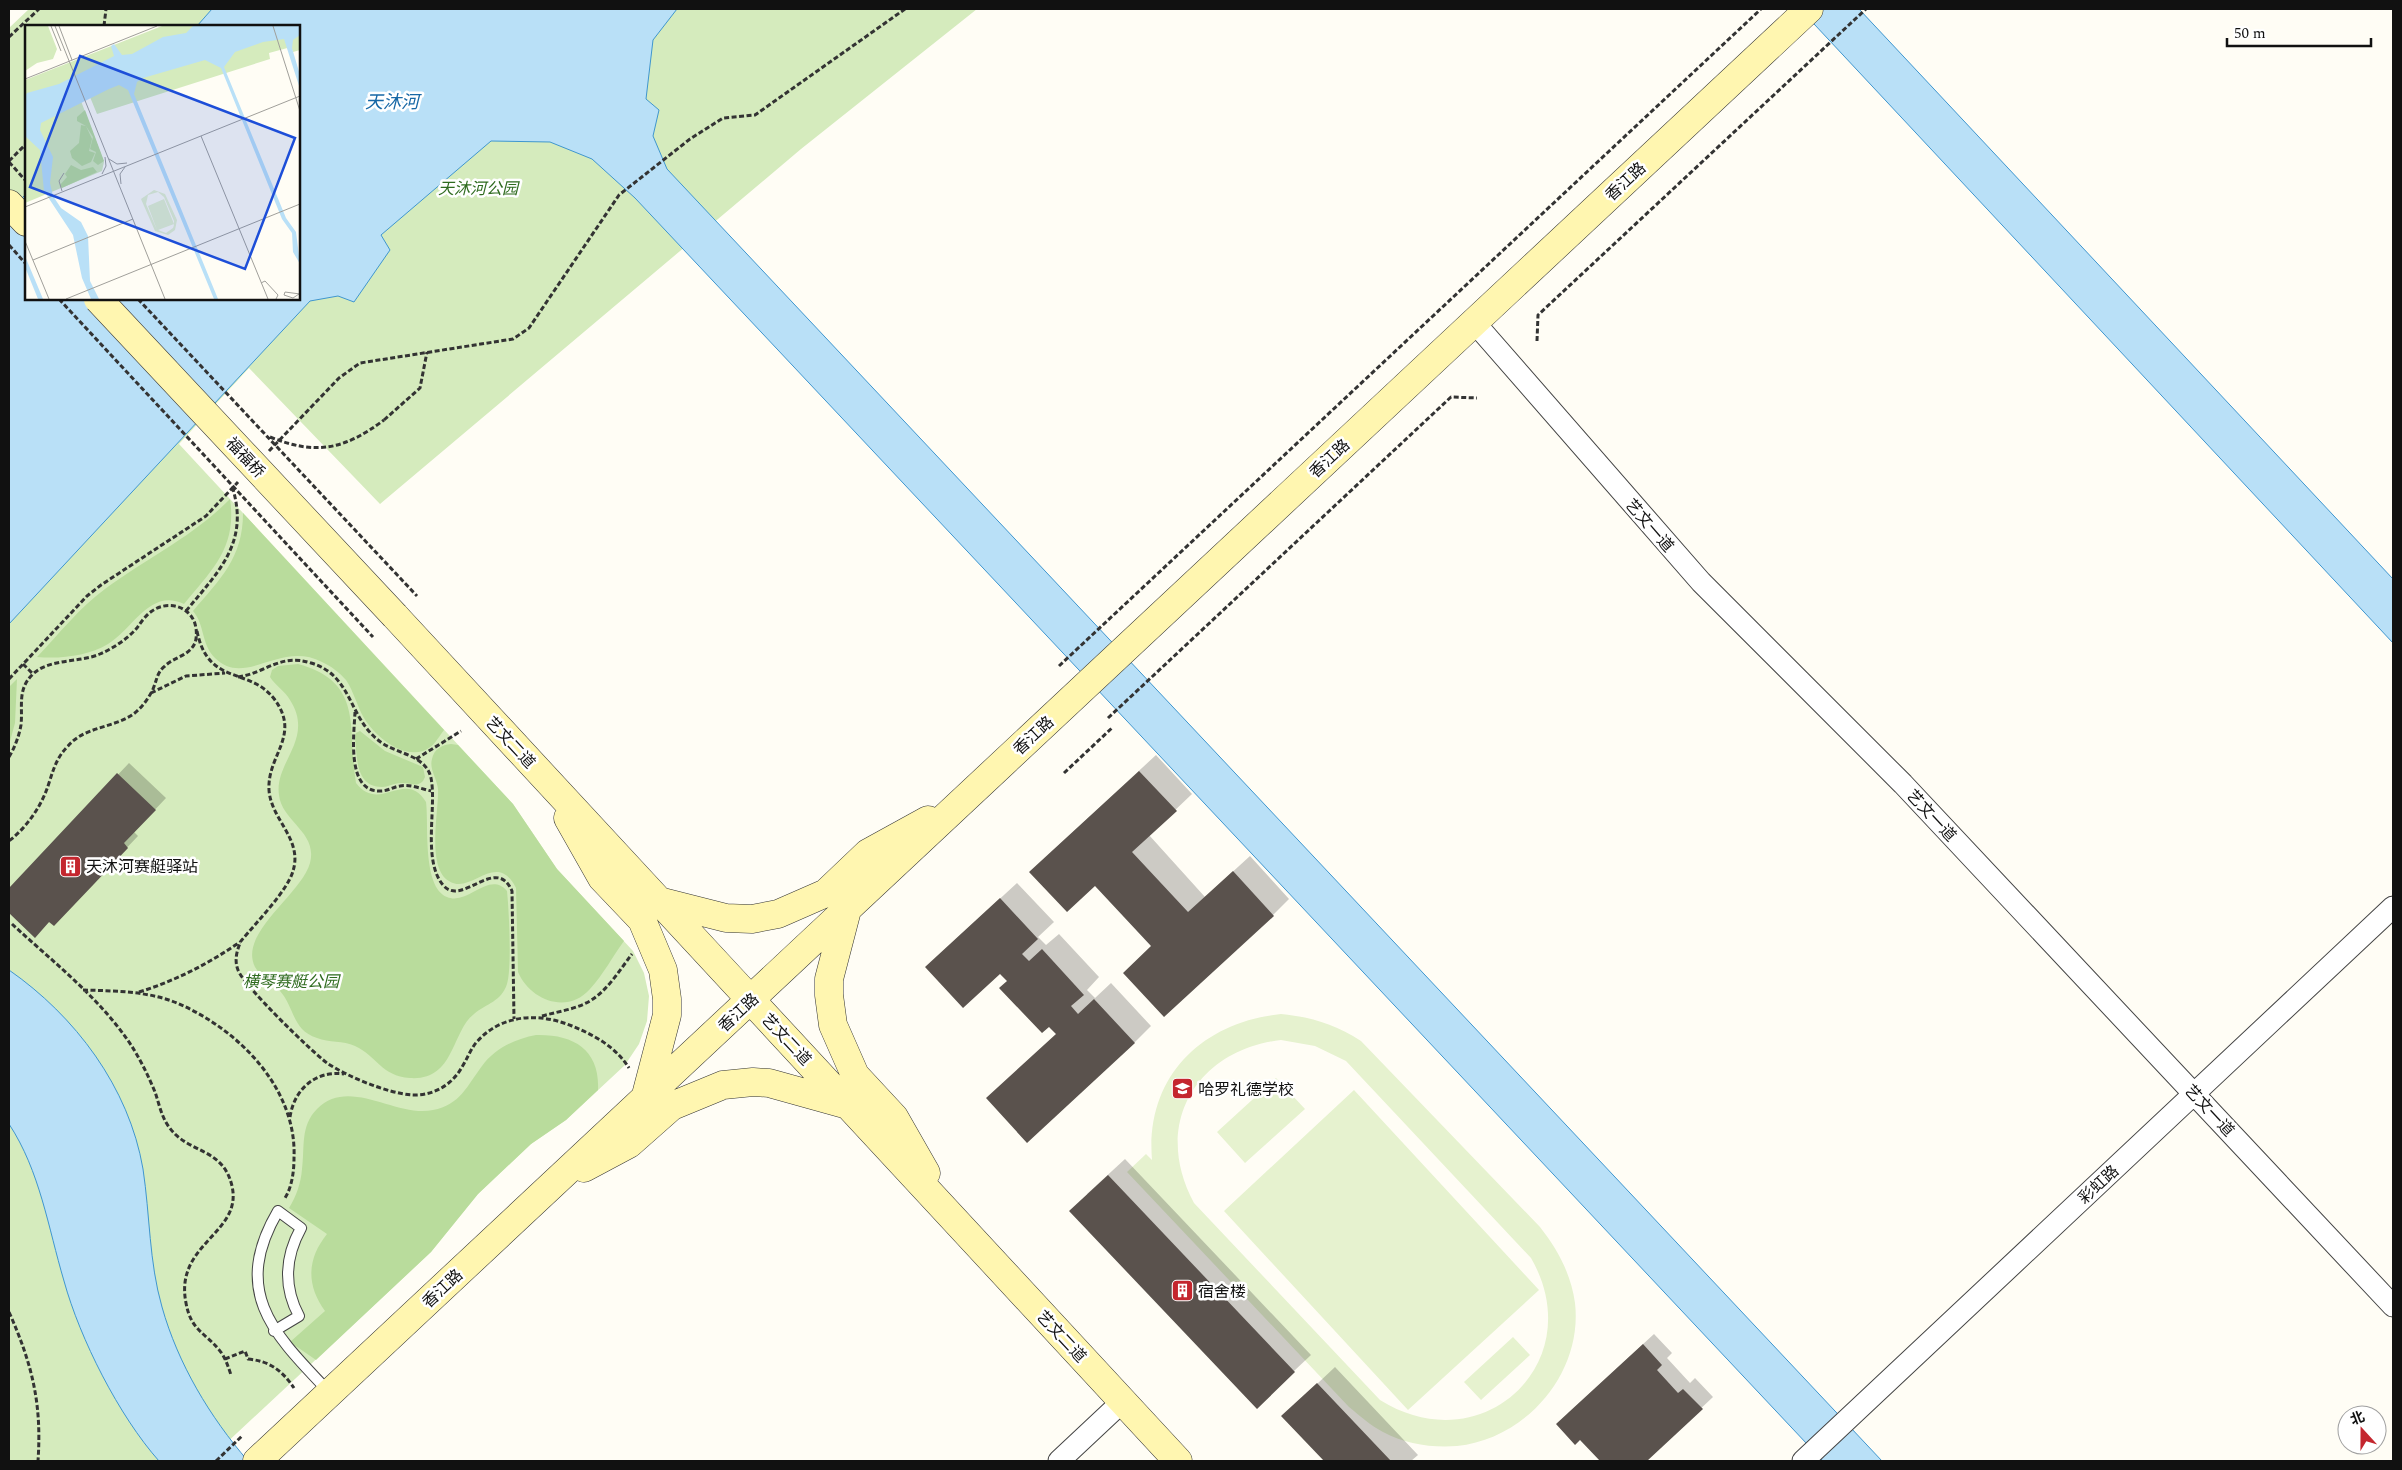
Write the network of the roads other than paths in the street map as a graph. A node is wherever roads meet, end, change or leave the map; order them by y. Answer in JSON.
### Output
{"nodes":[{"id":1,"x":1802,"y":15,"type":"edge"},
{"id":2,"x":9,"y":204,"type":"edge"},
{"id":3,"x":25,"y":221,"type":"edge"},
{"id":4,"x":99,"y":300,"type":"edge"},
{"id":5,"x":1474,"y":322,"type":"junction"},
{"id":6,"x":395,"y":616,"type":"joint"},
{"id":7,"x":546,"y":779,"type":"junction"},
{"id":8,"x":966,"y":798,"type":"junction"},
{"id":9,"x":659,"y":901,"type":"junction"},
{"id":10,"x":2393,"y":907,"type":"edge"},
{"id":11,"x":848,"y":909,"type":"junction"},
{"id":12,"x":750,"y":1000,"type":"junction"},
{"id":13,"x":2194,"y":1094,"type":"junction"},
{"id":14,"x":645,"y":1099,"type":"junction"},
{"id":15,"x":848,"y":1105,"type":"junction"},
{"id":16,"x":552,"y":1186,"type":"junction"},
{"id":17,"x":949,"y":1214,"type":"junction"},
{"id":18,"x":2393,"y":1306,"type":"edge"},
{"id":19,"x":274,"y":1331,"type":"junction"},
{"id":20,"x":330,"y":1393,"type":"junction"},
{"id":21,"x":1123,"y":1401,"type":"junction"},
{"id":22,"x":259,"y":1460,"type":"edge"},
{"id":23,"x":1804,"y":1460,"type":"edge"},
{"id":24,"x":1059,"y":1461,"type":"edge"},
{"id":25,"x":1178,"y":1461,"type":"edge"}],
"edges":[{"from":1,"to":5,"type":"main road","name":"香江路"},
{"from":2,"to":3,"type":"main road"},
{"from":4,"to":6,"type":"main road","name":"福福桥","bridge":true},
{"from":5,"to":8,"type":"main road","name":"香江路"},
{"from":5,"to":13,"type":"street","name":"艺文一道"},
{"from":6,"to":7,"type":"main road","name":"艺文二道"},
{"from":7,"to":9,"type":"main road","name":"艺文二道"},
{"from":7,"to":14,"type":"main road"},
{"from":8,"to":9,"type":"main road"},
{"from":8,"to":11,"type":"main road","name":"香江路"},
{"from":9,"to":12,"type":"main road","name":"艺文二道"},
{"from":10,"to":13,"type":"street","name":"彩虹路"},
{"from":11,"to":12,"type":"main road","name":"香江路"},
{"from":11,"to":17,"type":"main road"},
{"from":12,"to":14,"type":"main road","name":"香江路"},
{"from":12,"to":15,"type":"main road","name":"艺文二道"},
{"from":13,"to":18,"type":"street","name":"艺文一道"},
{"from":13,"to":23,"type":"street","name":"彩虹路"},
{"from":14,"to":16,"type":"main road","name":"香江路"},
{"from":15,"to":16,"type":"main road"},
{"from":15,"to":17,"type":"main road","name":"艺文二道"},
{"from":16,"to":20,"type":"main road","name":"香江路"},
{"from":17,"to":21,"type":"main road","name":"艺文二道"},
{"from":19,"to":19,"type":"lane"},
{"from":19,"to":20,"type":"lane"},
{"from":20,"to":22,"type":"main road","name":"香江路"},
{"from":21,"to":24,"type":"street"},
{"from":21,"to":25,"type":"main road","name":"艺文二道"}]}
